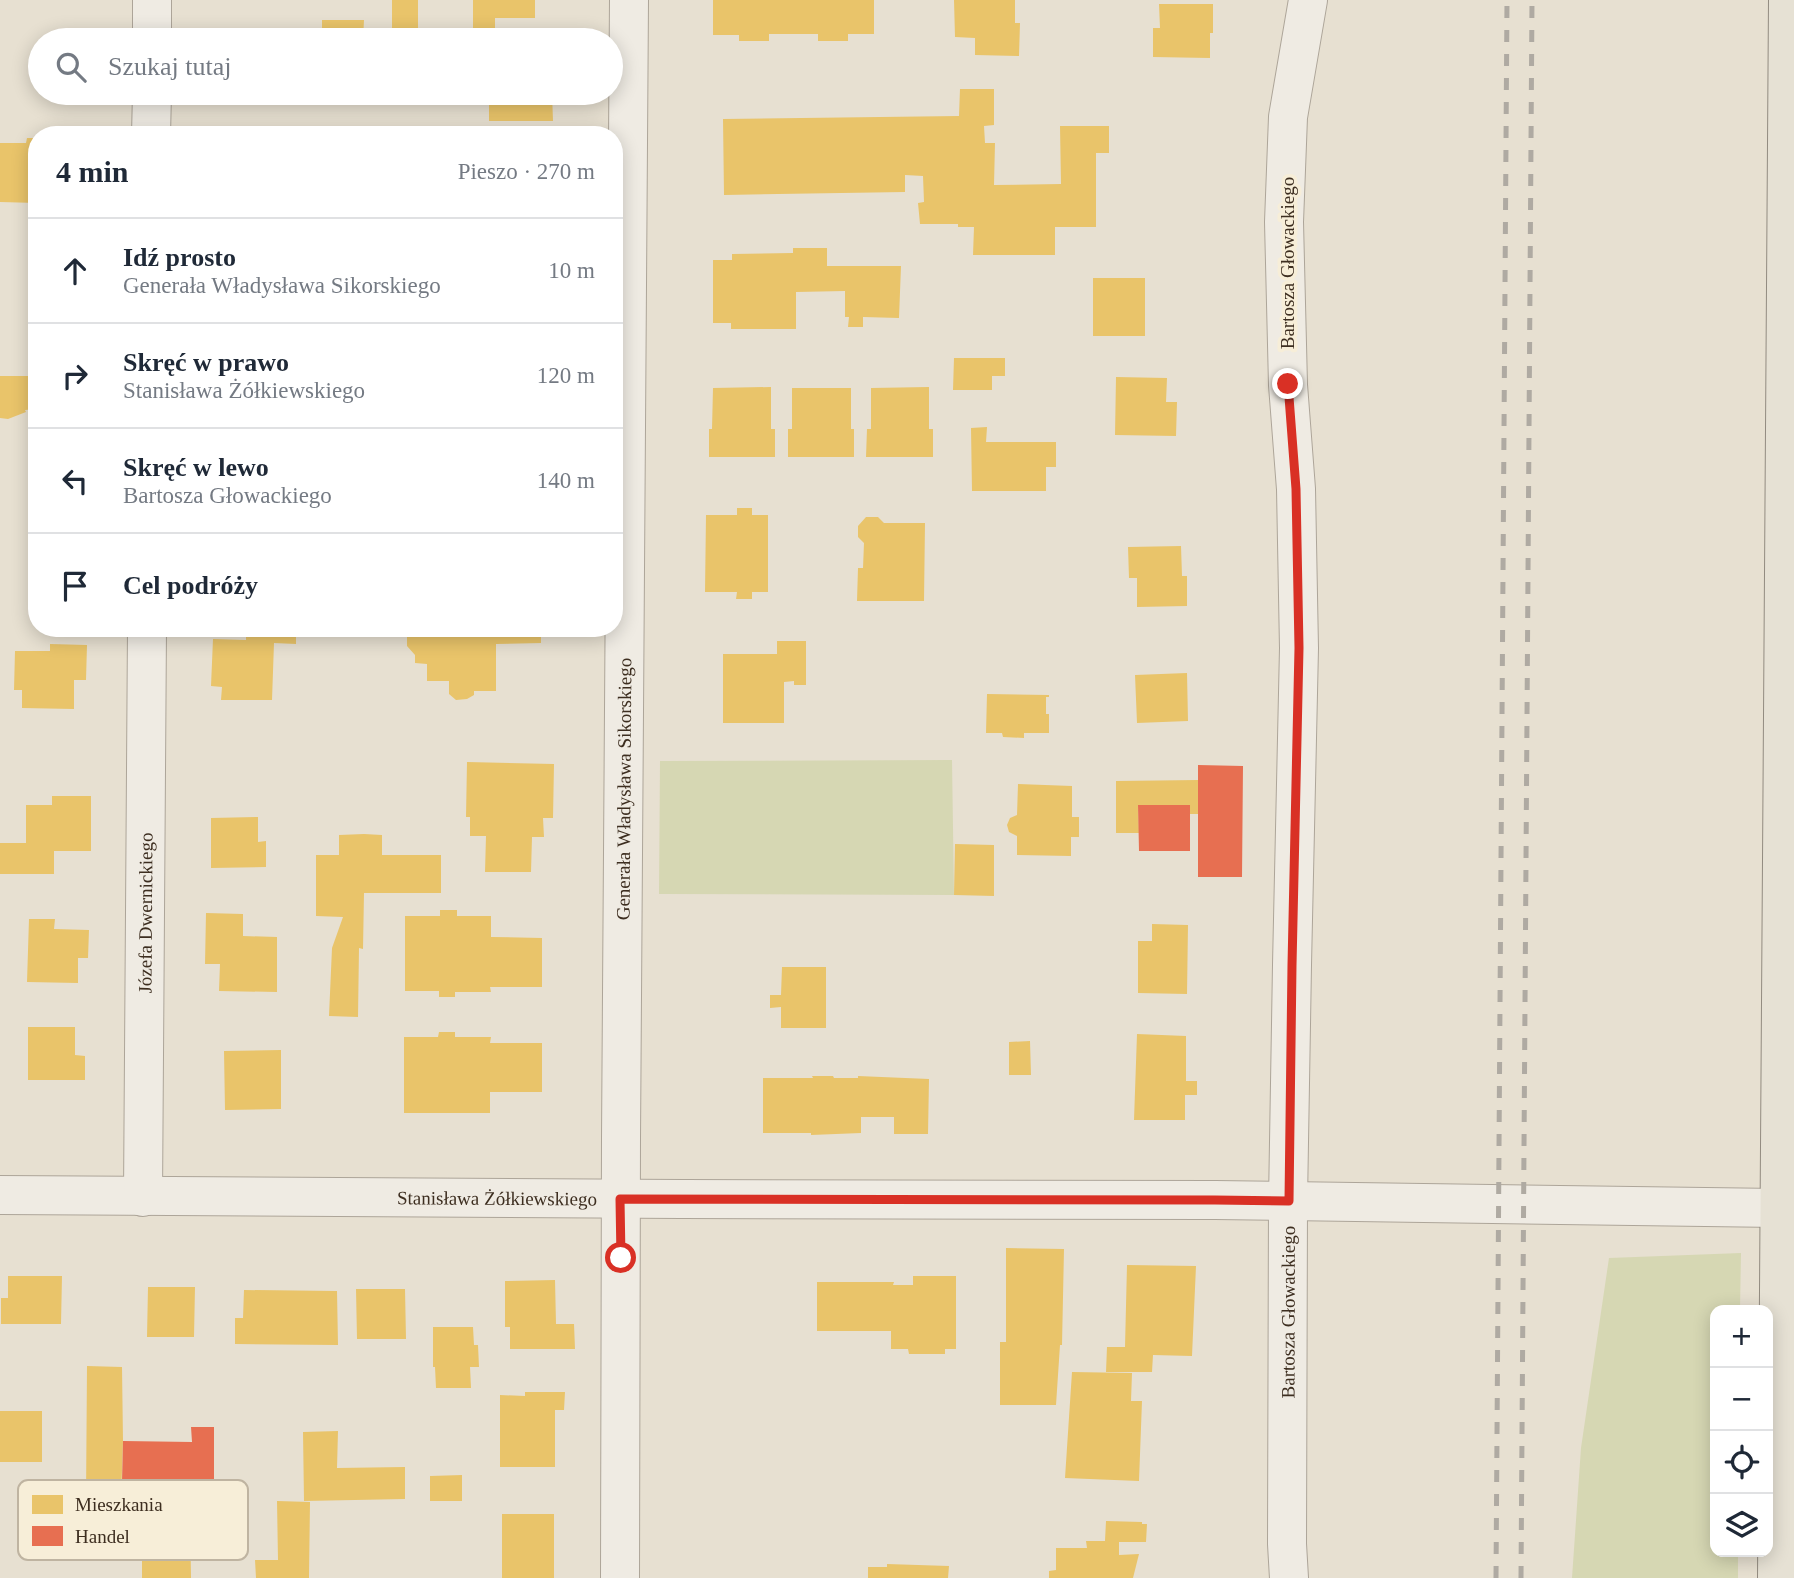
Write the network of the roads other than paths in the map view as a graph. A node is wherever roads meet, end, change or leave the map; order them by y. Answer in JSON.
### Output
{"nodes":[{"id":1,"x":152,"y":0,"type":"edge"},
{"id":2,"x":629,"y":0,"type":"edge"},
{"id":3,"x":1308,"y":0,"type":"edge"},
{"id":4,"x":1788,"y":0,"type":"edge"},
{"id":5,"x":152,"y":28,"type":"edge"},
{"id":6,"x":152,"y":105,"type":"edge"},
{"id":7,"x":151,"y":126,"type":"edge"},
{"id":8,"x":147,"y":637,"type":"edge"},
{"id":9,"x":0,"y":1195,"type":"edge"},
{"id":10,"x":143,"y":1197,"type":"junction"},
{"id":11,"x":620,"y":1199,"type":"junction"},
{"id":12,"x":1289,"y":1201,"type":"junction"},
{"id":13,"x":1779,"y":1208,"type":"junction"},
{"id":14,"x":620,"y":1578,"type":"edge"},
{"id":15,"x":1289,"y":1578,"type":"edge"},
{"id":16,"x":1777,"y":1578,"type":"edge"}],
"edges":[{"from":1,"to":5,"type":"street"},
{"from":2,"to":11,"type":"street","name":"Generała Władysława Sikorskiego"},
{"from":3,"to":12,"type":"street","name":"Bartosza Głowackiego"},
{"from":4,"to":13,"type":"main road"},
{"from":6,"to":7,"type":"street"},
{"from":8,"to":10,"type":"street","name":"Józefa Dwernickiego"},
{"from":9,"to":10,"type":"street","name":"Stanisława Żółkiewskiego"},
{"from":10,"to":11,"type":"street","name":"Stanisława Żółkiewskiego"},
{"from":11,"to":12,"type":"street","name":"Stanisława Żółkiewskiego"},
{"from":11,"to":14,"type":"street","name":"Generała Władysława Sikorskiego"},
{"from":12,"to":13,"type":"street","name":"Stanisława Żółkiewskiego"},
{"from":12,"to":15,"type":"street","name":"Bartosza Głowackiego"},
{"from":13,"to":16,"type":"main road"}]}
